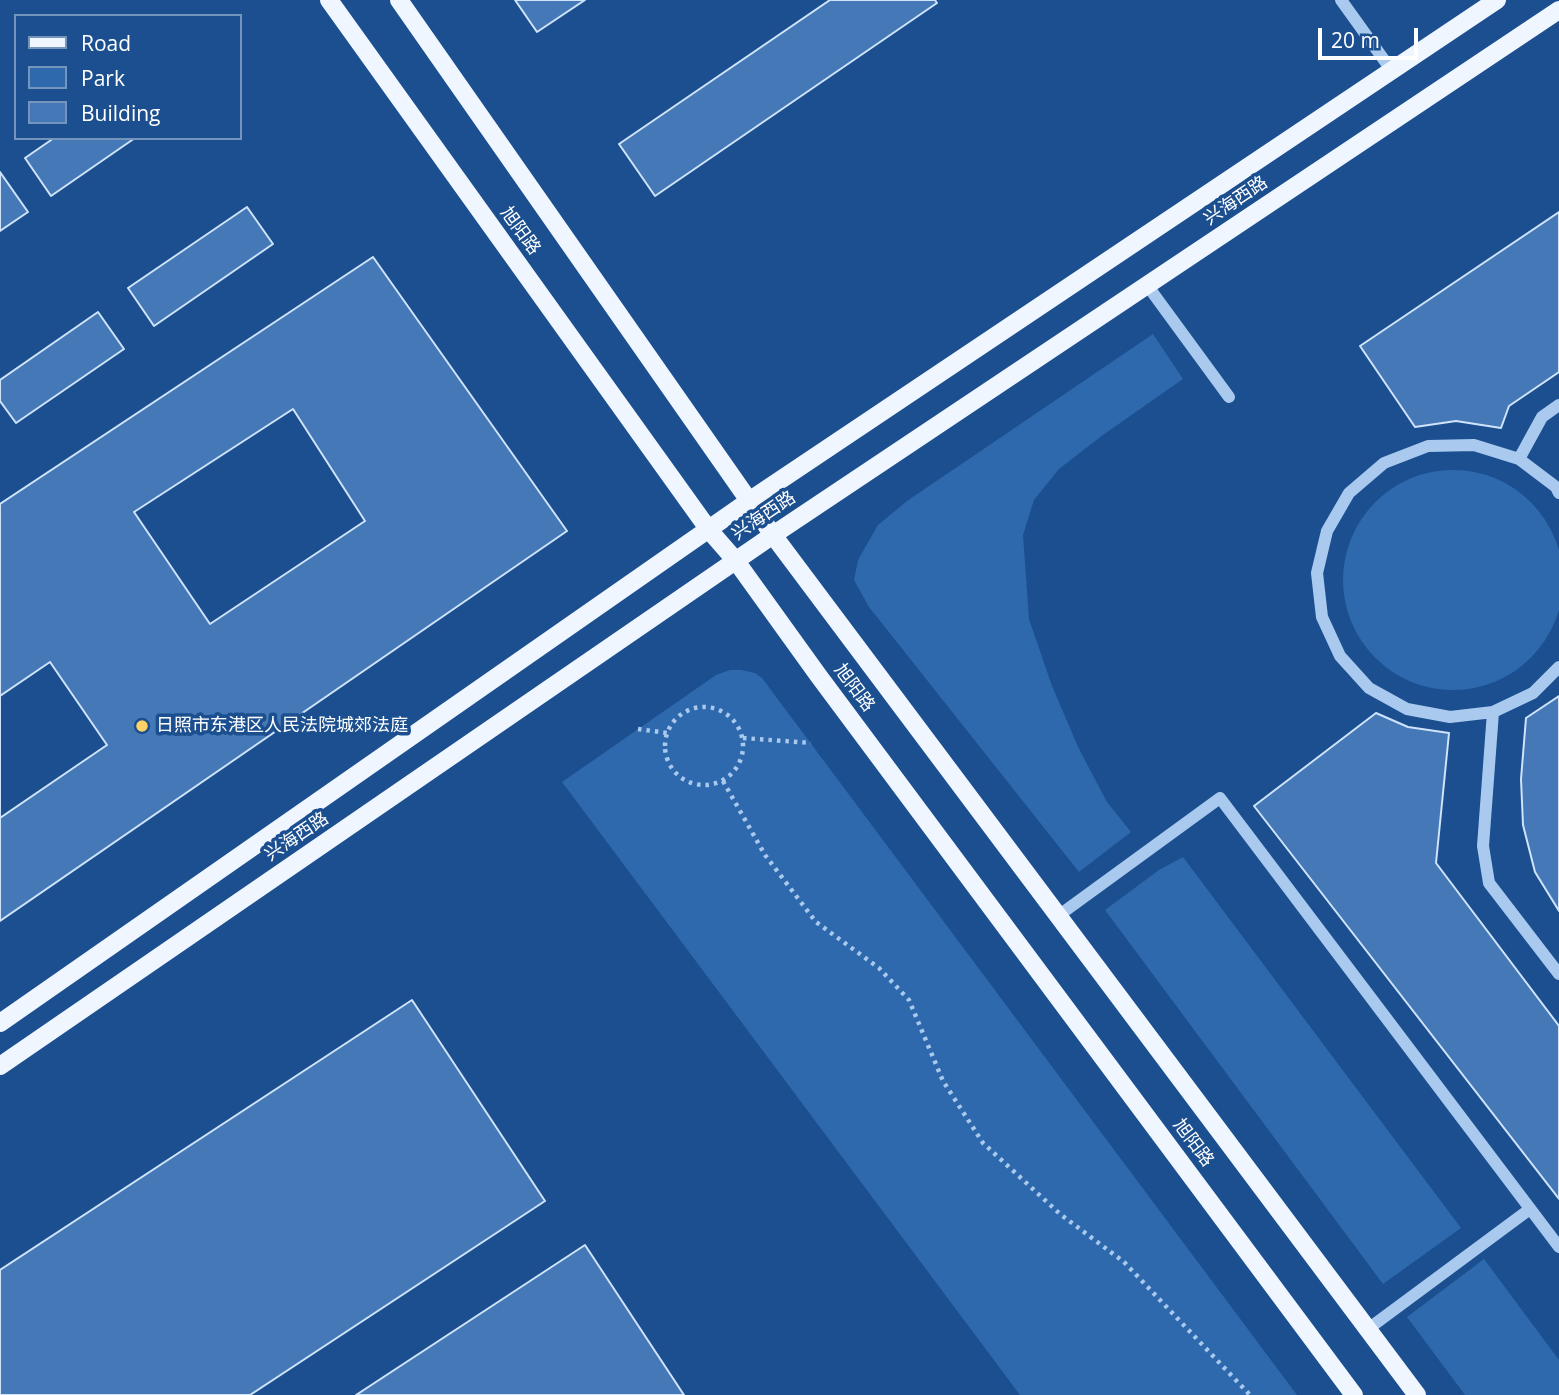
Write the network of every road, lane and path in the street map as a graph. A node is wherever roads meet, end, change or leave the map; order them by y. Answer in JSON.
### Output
{"nodes":[{"id":1,"x":329,"y":0,"type":"edge"},
{"id":2,"x":399,"y":0,"type":"edge"},
{"id":3,"x":1341,"y":0,"type":"edge"},
{"id":4,"x":1497,"y":0,"type":"edge"},
{"id":5,"x":1559,"y":10,"type":"edge"},
{"id":6,"x":1392,"y":71,"type":"junction"},
{"id":7,"x":1147,"y":285,"type":"junction"},
{"id":8,"x":1229,"y":397,"type":"dead end"},
{"id":9,"x":1559,"y":405,"type":"edge"},
{"id":10,"x":1519,"y":459,"type":"junction"},
{"id":11,"x":1559,"y":493,"type":"edge"},
{"id":12,"x":749,"y":501,"type":"junction"},
{"id":13,"x":709,"y":530,"type":"junction"},
{"id":14,"x":773,"y":535,"type":"junction"},
{"id":15,"x":736,"y":561,"type":"junction"},
{"id":16,"x":1559,"y":667,"type":"edge"},
{"id":17,"x":1493,"y":712,"type":"junction"},
{"id":18,"x":638,"y":729,"type":"dead end"},
{"id":19,"x":667,"y":733,"type":"junction"},
{"id":20,"x":743,"y":737,"type":"junction"},
{"id":21,"x":811,"y":743,"type":"dead end"},
{"id":22,"x":723,"y":781,"type":"junction"},
{"id":23,"x":1058,"y":916,"type":"junction"},
{"id":24,"x":1559,"y":974,"type":"edge"},
{"id":25,"x":0,"y":1023,"type":"edge"},
{"id":26,"x":0,"y":1066,"type":"edge"},
{"id":27,"x":1530,"y":1209,"type":"junction"},
{"id":28,"x":1559,"y":1247,"type":"edge"},
{"id":29,"x":1368,"y":1329,"type":"junction"},
{"id":30,"x":1250,"y":1395,"type":"edge"},
{"id":31,"x":1354,"y":1395,"type":"edge"},
{"id":32,"x":1417,"y":1395,"type":"edge"}],
"edges":[{"from":1,"to":13,"type":"main road","name":"旭阳路"},
{"from":2,"to":12,"type":"main road","name":"旭阳路"},
{"from":3,"to":6,"type":"lane"},
{"from":4,"to":6,"type":"main road","name":"兴海西路"},
{"from":5,"to":7,"type":"main road","name":"兴海西路"},
{"from":6,"to":12,"type":"main road","name":"兴海西路"},
{"from":7,"to":8,"type":"lane"},
{"from":7,"to":14,"type":"main road","name":"兴海西路"},
{"from":9,"to":10,"type":"lane"},
{"from":10,"to":11,"type":"lane"},
{"from":10,"to":17,"type":"lane"},
{"from":12,"to":13,"type":"main road","name":"兴海西路"},
{"from":12,"to":14,"type":"main road","name":"旭阳路"},
{"from":13,"to":15,"type":"main road","name":"旭阳路"},
{"from":13,"to":25,"type":"main road","name":"兴海西路"},
{"from":14,"to":15,"type":"main road","name":"兴海西路"},
{"from":14,"to":23,"type":"main road","name":"旭阳路"},
{"from":15,"to":26,"type":"main road","name":"兴海西路"},
{"from":15,"to":31,"type":"main road","name":"旭阳路"},
{"from":16,"to":17,"type":"lane"},
{"from":17,"to":24,"type":"lane"},
{"from":18,"to":19,"type":"path"},
{"from":19,"to":20,"type":"path"},
{"from":19,"to":22,"type":"path"},
{"from":20,"to":21,"type":"path"},
{"from":20,"to":22,"type":"path"},
{"from":22,"to":30,"type":"path"},
{"from":23,"to":27,"type":"lane"},
{"from":23,"to":29,"type":"main road","name":"旭阳路"},
{"from":27,"to":28,"type":"lane"},
{"from":27,"to":29,"type":"lane"},
{"from":29,"to":32,"type":"main road","name":"旭阳路"}]}
